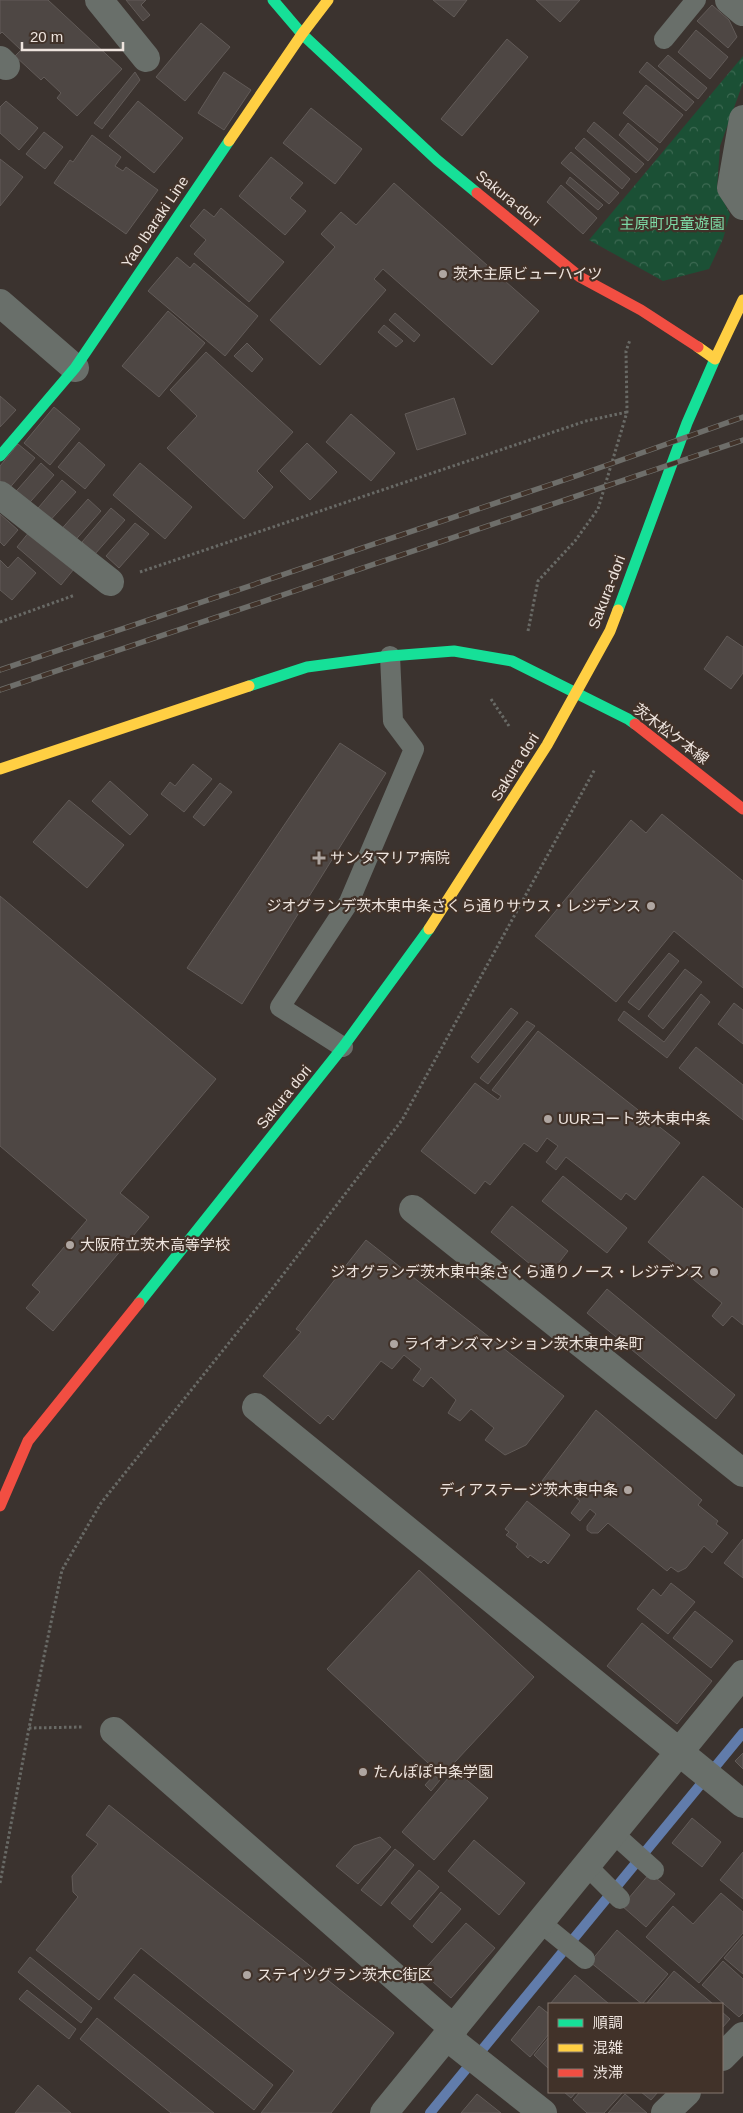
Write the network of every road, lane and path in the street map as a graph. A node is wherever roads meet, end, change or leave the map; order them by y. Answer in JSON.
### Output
{"nodes":[{"id":1,"x":99,"y":0,"type":"edge"},
{"id":2,"x":273,"y":0,"type":"edge"},
{"id":3,"x":328,"y":0,"type":"edge"},
{"id":4,"x":696,"y":0,"type":"edge"},
{"id":5,"x":729,"y":0,"type":"edge"},
{"id":6,"x":743,"y":12,"type":"edge"},
{"id":7,"x":302,"y":34,"type":"junction"},
{"id":8,"x":664,"y":39,"type":"dead end"},
{"id":9,"x":146,"y":58,"type":"dead end"},
{"id":10,"x":743,"y":119,"type":"edge"},
{"id":11,"x":743,"y":206,"type":"edge"},
{"id":12,"x":743,"y":300,"type":"edge"},
{"id":13,"x":0,"y":303,"type":"edge"},
{"id":14,"x":641,"y":310,"type":"junction"},
{"id":15,"x":715,"y":359,"type":"junction"},
{"id":16,"x":75,"y":368,"type":"junction"},
{"id":17,"x":627,"y":412,"type":"junction"},
{"id":18,"x":0,"y":456,"type":"edge"},
{"id":19,"x":0,"y":495,"type":"edge"},
{"id":20,"x":110,"y":582,"type":"junction"},
{"id":21,"x":0,"y":622,"type":"edge"},
{"id":22,"x":528,"y":631,"type":"dead end"},
{"id":23,"x":390,"y":656,"type":"junction"},
{"id":24,"x":575,"y":694,"type":"junction"},
{"id":25,"x":492,"y":699,"type":"dead end"},
{"id":26,"x":509,"y":726,"type":"dead end"},
{"id":27,"x":0,"y":769,"type":"edge"},
{"id":28,"x":595,"y":769,"type":"dead end"},
{"id":29,"x":743,"y":809,"type":"edge"},
{"id":30,"x":343,"y":1047,"type":"junction"},
{"id":31,"x":413,"y":1209,"type":"dead end"},
{"id":32,"x":256,"y":1407,"type":"dead end"},
{"id":33,"x":743,"y":1473,"type":"edge"},
{"id":34,"x":0,"y":1506,"type":"edge"},
{"id":35,"x":743,"y":1674,"type":"edge"},
{"id":36,"x":29,"y":1728,"type":"junction"},
{"id":37,"x":114,"y":1731,"type":"joint"},
{"id":38,"x":687,"y":1758,"type":"junction"},
{"id":39,"x":743,"y":1804,"type":"edge"},
{"id":40,"x":621,"y":1840,"type":"junction"},
{"id":41,"x":652,"y":1867,"type":"dead end"},
{"id":42,"x":593,"y":1871,"type":"junction"},
{"id":43,"x":0,"y":1883,"type":"edge"},
{"id":44,"x":620,"y":1899,"type":"dead end"},
{"id":45,"x":546,"y":1928,"type":"junction"},
{"id":46,"x":582,"y":1956,"type":"dead end"},
{"id":47,"x":743,"y":2036,"type":"edge"},
{"id":48,"x":454,"y":2038,"type":"junction"},
{"id":49,"x":723,"y":2056,"type":"edge"},
{"id":50,"x":686,"y":2093,"type":"edge"},
{"id":51,"x":384,"y":2113,"type":"edge"},
{"id":52,"x":543,"y":2113,"type":"edge"},
{"id":53,"x":665,"y":2113,"type":"edge"}],
"edges":[{"from":1,"to":9,"type":"street"},
{"from":2,"to":7,"type":"street","name":"Sakura-dori"},
{"from":3,"to":7,"type":"street","name":"Yao Ibaraki Line"},
{"from":4,"to":8,"type":"lane"},
{"from":5,"to":6,"type":"street"},
{"from":7,"to":14,"type":"street","name":"Sakura-dori"},
{"from":7,"to":16,"type":"street","name":"Yao Ibaraki Line"},
{"from":10,"to":11,"type":"street"},
{"from":12,"to":15,"type":"street","name":"Sakura-dori"},
{"from":13,"to":16,"type":"street"},
{"from":14,"to":15,"type":"street","name":"Sakura-dori"},
{"from":14,"to":17,"type":"path"},
{"from":15,"to":24,"type":"street","name":"Sakura-dori"},
{"from":16,"to":18,"type":"street","name":"Yao Ibaraki Line"},
{"from":17,"to":20,"type":"path"},
{"from":17,"to":22,"type":"path"},
{"from":19,"to":20,"type":"street"},
{"from":20,"to":21,"type":"path"},
{"from":23,"to":24,"type":"street","name":"茨木松ケ本線"},
{"from":23,"to":27,"type":"street","name":"茨木松ケ本線"},
{"from":23,"to":30,"type":"lane"},
{"from":24,"to":29,"type":"street","name":"茨木松ケ本線"},
{"from":24,"to":30,"type":"street","name":"Sakura dori"},
{"from":25,"to":26,"type":"path"},
{"from":28,"to":36,"type":"path"},
{"from":30,"to":34,"type":"street","name":"Sakura dori"},
{"from":31,"to":33,"type":"street"},
{"from":32,"to":38,"type":"street"},
{"from":35,"to":38,"type":"street"},
{"from":36,"to":37,"type":"path"},
{"from":36,"to":43,"type":"path"},
{"from":37,"to":48,"type":"street"},
{"from":38,"to":39,"type":"street"},
{"from":38,"to":40,"type":"street"},
{"from":40,"to":41,"type":"lane"},
{"from":40,"to":42,"type":"street"},
{"from":42,"to":44,"type":"lane"},
{"from":42,"to":45,"type":"street"},
{"from":45,"to":46,"type":"lane"},
{"from":45,"to":48,"type":"street"},
{"from":47,"to":49,"type":"street"},
{"from":48,"to":51,"type":"street"},
{"from":48,"to":52,"type":"street"},
{"from":50,"to":53,"type":"street"}]}
